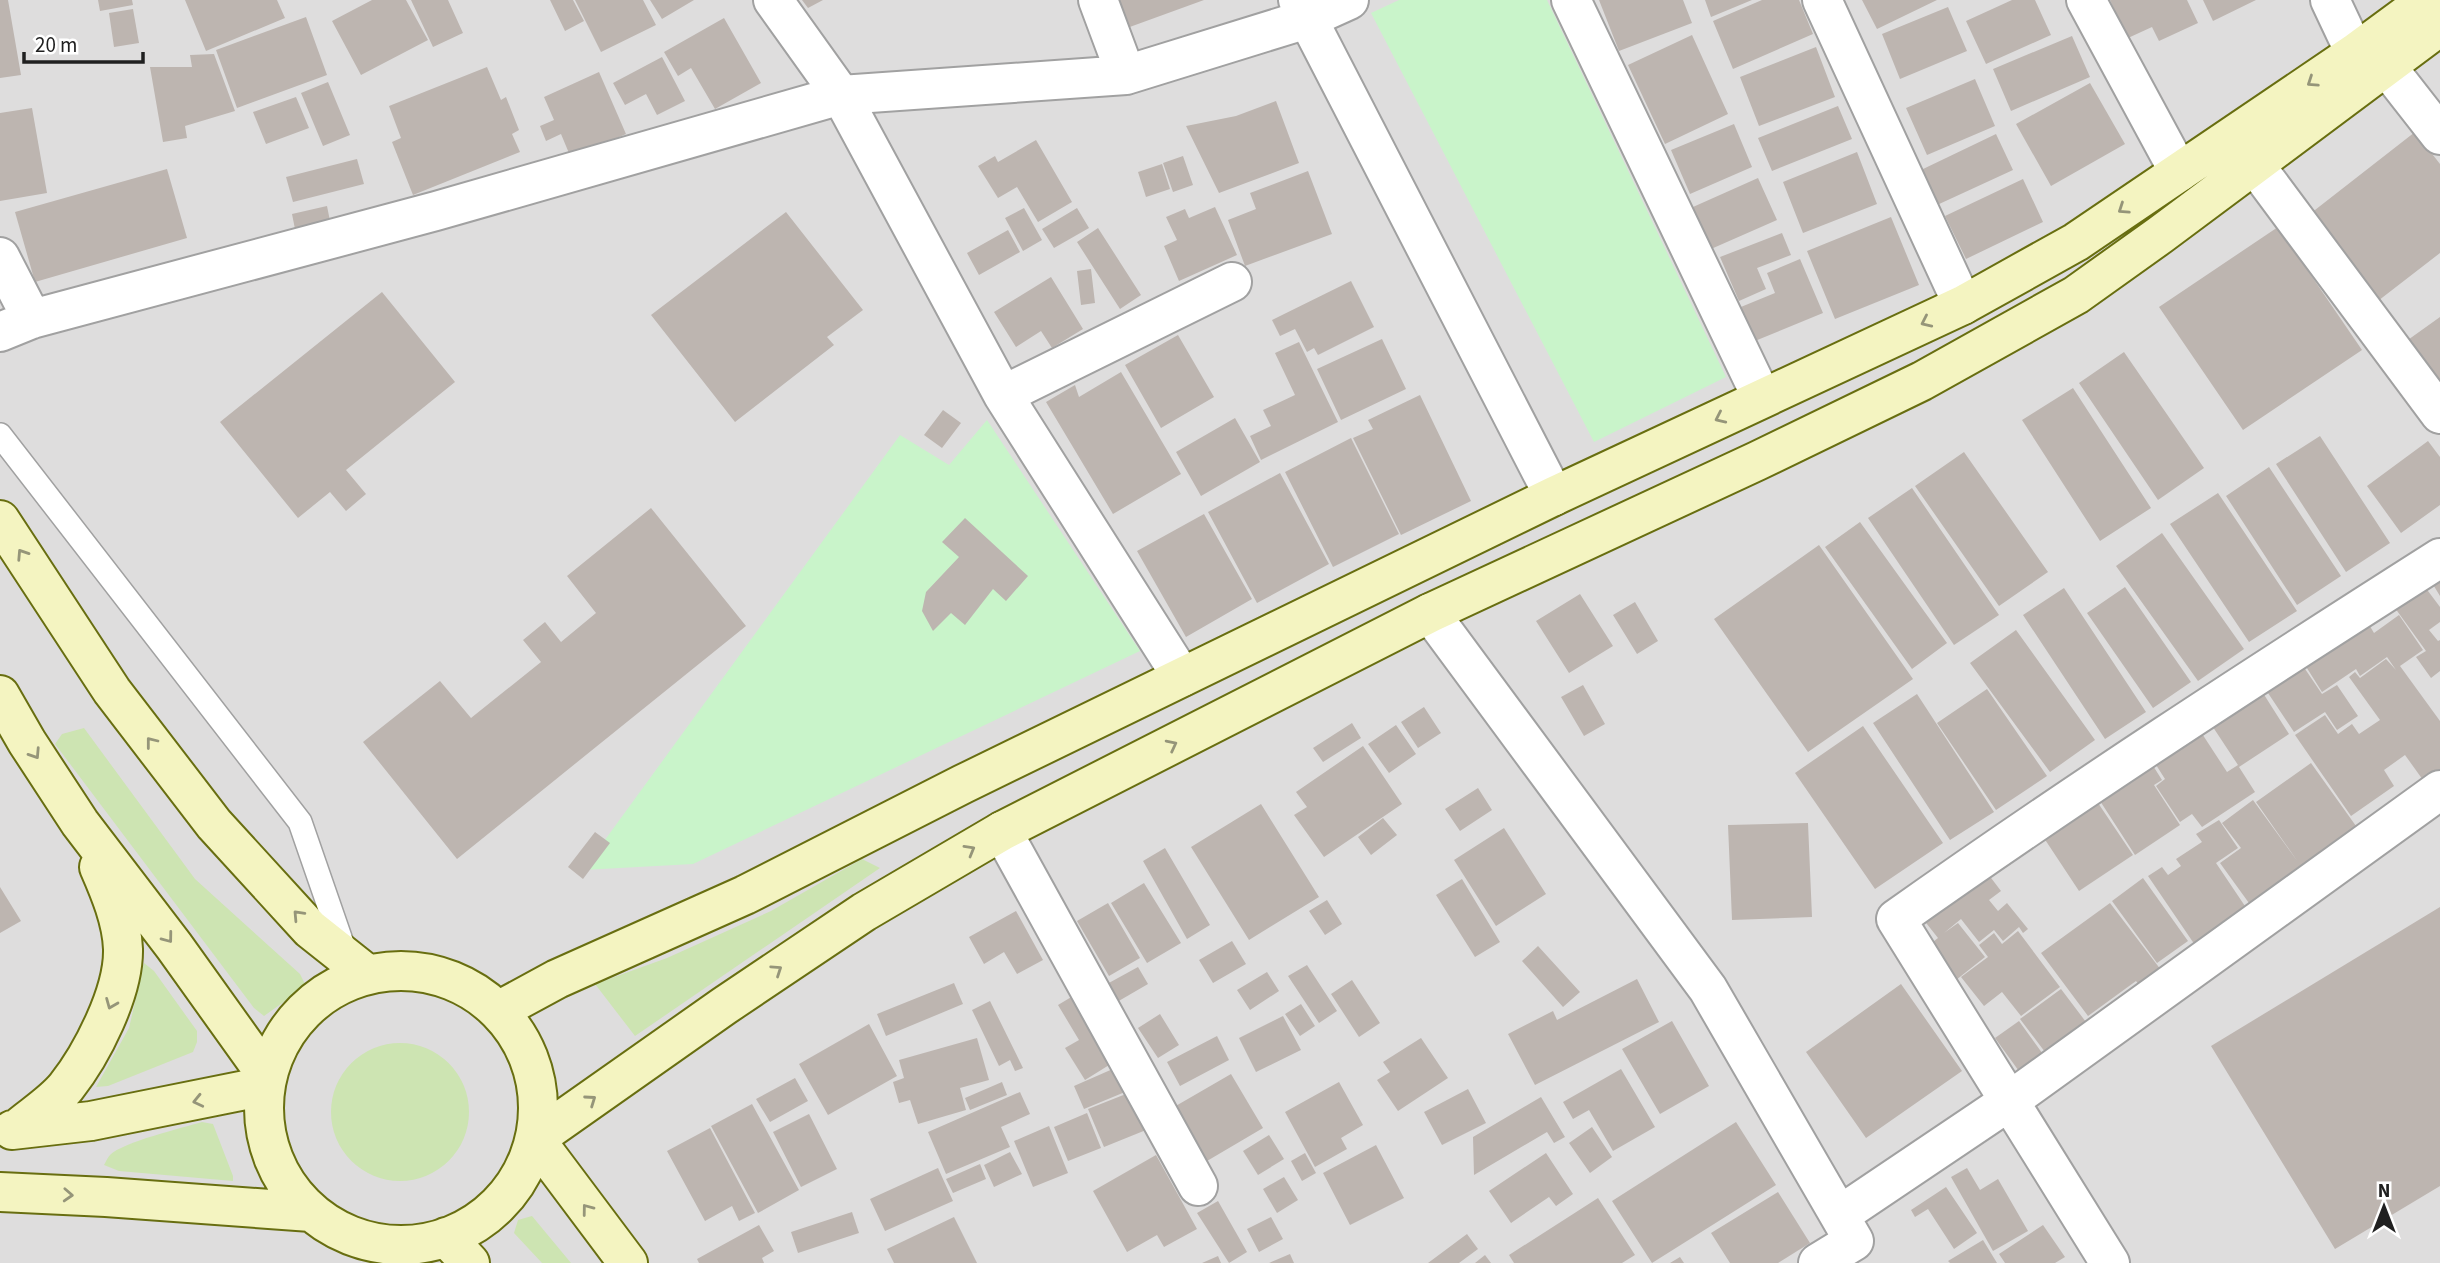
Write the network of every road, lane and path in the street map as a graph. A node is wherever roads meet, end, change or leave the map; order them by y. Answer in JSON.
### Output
{"nodes":[{"id":1,"x":773,"y":0,"type":"edge"},
{"id":2,"x":1098,"y":0,"type":"edge"},
{"id":3,"x":1349,"y":0,"type":"edge"},
{"id":4,"x":1571,"y":0,"type":"edge"},
{"id":5,"x":1822,"y":0,"type":"edge"},
{"id":6,"x":2086,"y":0,"type":"edge"},
{"id":7,"x":2330,"y":0,"type":"edge"},
{"id":8,"x":2427,"y":0,"type":"edge"},
{"id":9,"x":1302,"y":10,"type":"edge"},
{"id":10,"x":2440,"y":26,"type":"edge"},
{"id":11,"x":2371,"y":59,"type":"junction"},
{"id":12,"x":1126,"y":75,"type":"junction"},
{"id":13,"x":841,"y":94,"type":"junction"},
{"id":14,"x":2440,"y":135,"type":"edge"},
{"id":15,"x":2254,"y":164,"type":"junction"},
{"id":16,"x":2179,"y":172,"type":"junction"},
{"id":17,"x":0,"y":257,"type":"edge"},
{"id":18,"x":1232,"y":282,"type":"dead end"},
{"id":19,"x":1963,"y":305,"type":"junction"},
{"id":20,"x":16,"y":326,"type":"edge"},
{"id":21,"x":1003,"y":395,"type":"junction"},
{"id":22,"x":1762,"y":398,"type":"junction"},
{"id":23,"x":2440,"y":414,"type":"edge"},
{"id":24,"x":0,"y":435,"type":"edge"},
{"id":25,"x":1554,"y":496,"type":"junction"},
{"id":26,"x":0,"y":520,"type":"edge"},
{"id":27,"x":2440,"y":558,"type":"edge"},
{"id":28,"x":1430,"y":613,"type":"junction"},
{"id":29,"x":1182,"y":677,"type":"junction"},
{"id":30,"x":0,"y":695,"type":"edge"},
{"id":31,"x":2440,"y":790,"type":"edge"},
{"id":32,"x":80,"y":823,"type":"junction"},
{"id":33,"x":1002,"y":831,"type":"junction"},
{"id":34,"x":358,"y":967,"type":"junction"},
{"id":35,"x":498,"y":1011,"type":"junction"},
{"id":36,"x":266,"y":1081,"type":"junction"},
{"id":37,"x":2008,"y":1102,"type":"junction"},
{"id":38,"x":8,"y":1130,"type":"edge"},
{"id":39,"x":535,"y":1139,"type":"junction"},
{"id":40,"x":1198,"y":1186,"type":"dead end"},
{"id":41,"x":0,"y":1192,"type":"edge"},
{"id":42,"x":311,"y":1212,"type":"junction"},
{"id":43,"x":1853,"y":1240,"type":"edge"},
{"id":44,"x":458,"y":1250,"type":"edge"},
{"id":45,"x":628,"y":1263,"type":"edge"},
{"id":46,"x":1818,"y":1263,"type":"edge"},
{"id":47,"x":2110,"y":1263,"type":"edge"}],
"edges":[{"from":1,"to":13,"type":"street"},
{"from":2,"to":12,"type":"street"},
{"from":3,"to":9,"type":"street"},
{"from":4,"to":22,"type":"street"},
{"from":5,"to":19,"type":"street"},
{"from":6,"to":16,"type":"street"},
{"from":7,"to":11,"type":"street"},
{"from":8,"to":11,"type":"main road"},
{"from":9,"to":12,"type":"street"},
{"from":9,"to":25,"type":"street"},
{"from":10,"to":11,"type":"main road"},
{"from":11,"to":14,"type":"street"},
{"from":11,"to":15,"type":"main road"},
{"from":11,"to":16,"type":"main road","one_way":true},
{"from":12,"to":13,"type":"street"},
{"from":13,"to":20,"type":"street"},
{"from":13,"to":21,"type":"street"},
{"from":15,"to":23,"type":"street"},
{"from":15,"to":28,"type":"main road"},
{"from":16,"to":19,"type":"main road","one_way":true},
{"from":17,"to":20,"type":"street"},
{"from":18,"to":21,"type":"street"},
{"from":19,"to":22,"type":"main road","one_way":true},
{"from":21,"to":29,"type":"street"},
{"from":22,"to":25,"type":"main road","one_way":true},
{"from":24,"to":34,"type":"lane"},
{"from":25,"to":29,"type":"main road"},
{"from":34,"to":26,"type":"main road","one_way":true},
{"from":27,"to":37,"type":"street"},
{"from":33,"to":28,"type":"main road","one_way":true},
{"from":28,"to":43,"type":"street"},
{"from":29,"to":35,"type":"main road"},
{"from":30,"to":32,"type":"main road","one_way":true},
{"from":31,"to":37,"type":"street"},
{"from":32,"to":36,"type":"main road","one_way":true},
{"from":32,"to":38,"type":"main road","one_way":true},
{"from":39,"to":33,"type":"main road","one_way":true},
{"from":33,"to":40,"type":"street"},
{"from":34,"to":35,"type":"main road"},
{"from":34,"to":36,"type":"main road"},
{"from":35,"to":39,"type":"main road"},
{"from":36,"to":38,"type":"main road","one_way":true},
{"from":36,"to":42,"type":"main road"},
{"from":37,"to":43,"type":"street"},
{"from":37,"to":47,"type":"street"},
{"from":39,"to":44,"type":"main road"},
{"from":45,"to":39,"type":"main road","one_way":true},
{"from":41,"to":42,"type":"main road","one_way":true},
{"from":42,"to":44,"type":"main road"},
{"from":43,"to":46,"type":"street"}]}
